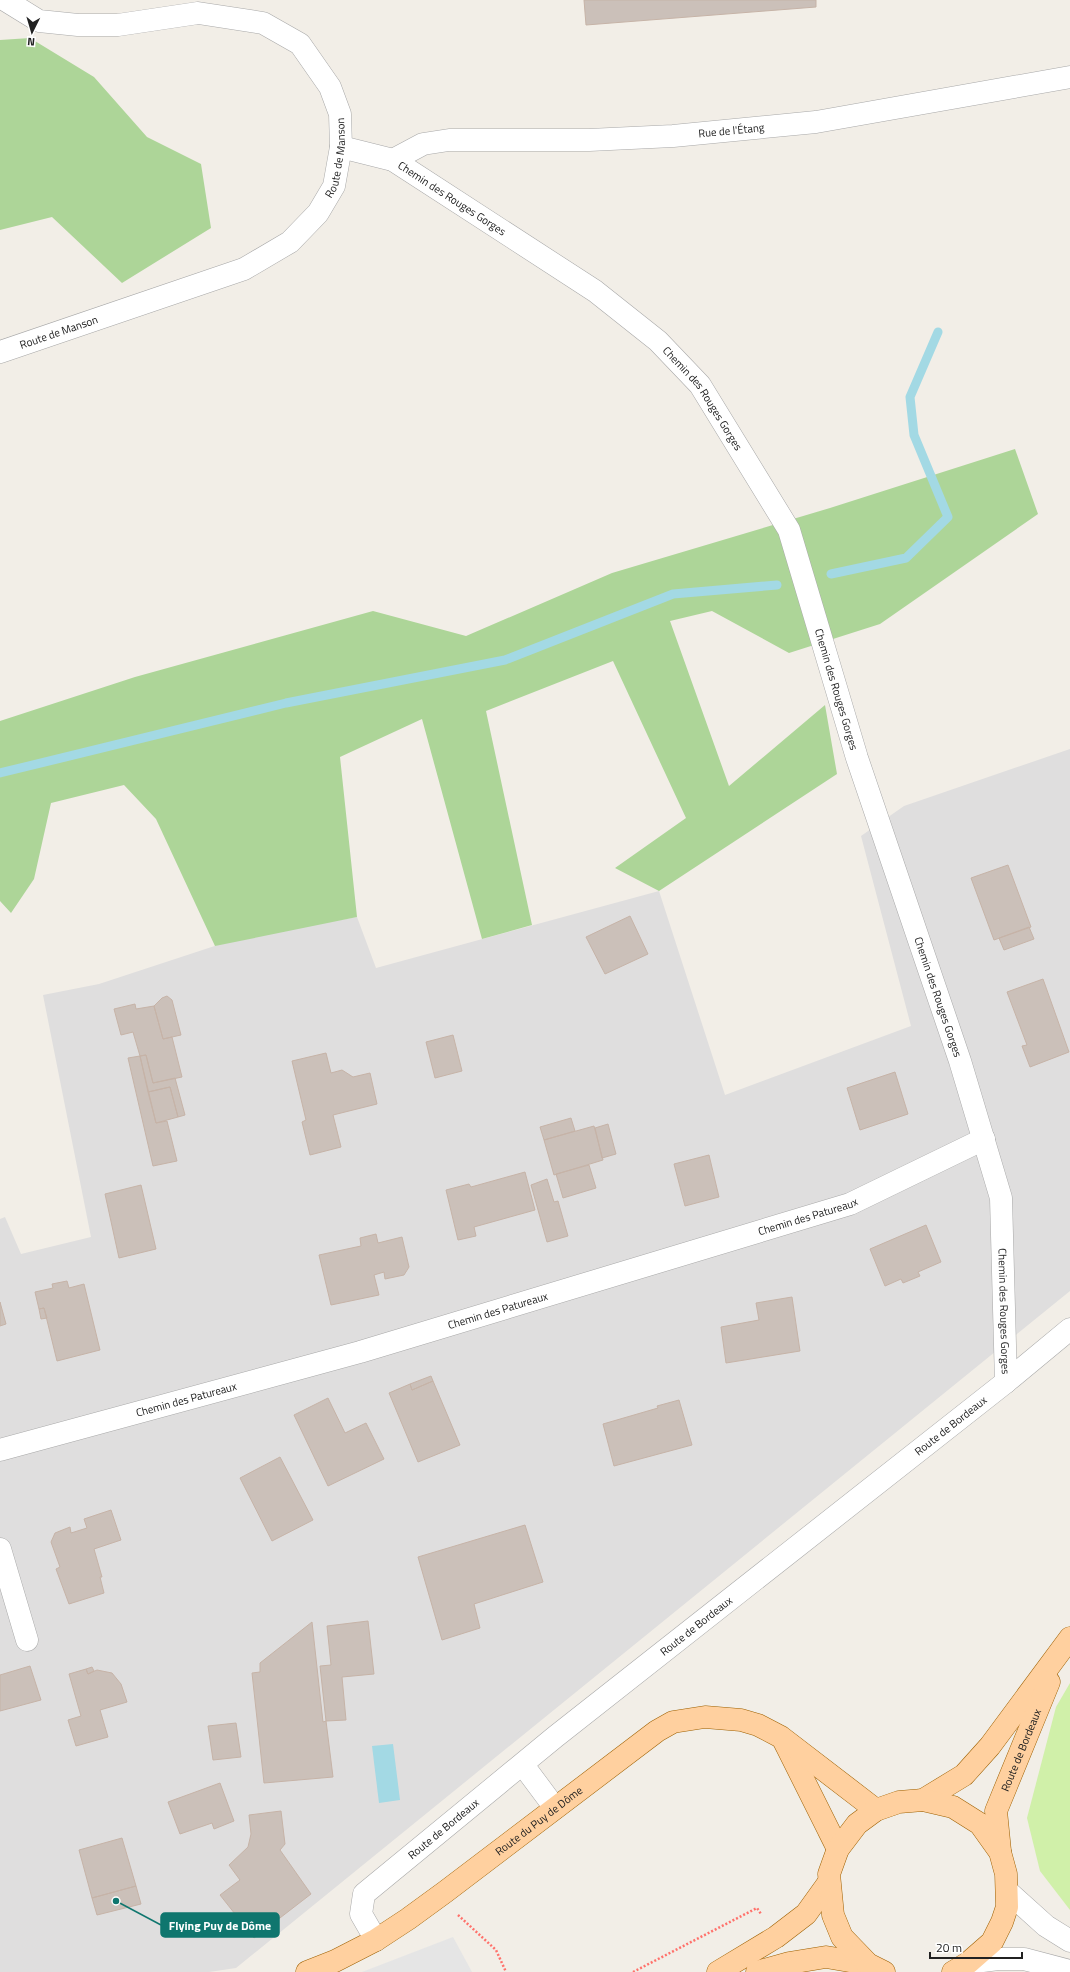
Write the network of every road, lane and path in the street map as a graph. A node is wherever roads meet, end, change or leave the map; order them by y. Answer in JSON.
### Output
{"nodes":[{"id":1,"x":5,"y":0,"type":"edge"},
{"id":2,"x":1070,"y":77,"type":"edge"},
{"id":3,"x":341,"y":147,"type":"junction"},
{"id":4,"x":393,"y":160,"type":"junction"},
{"id":5,"x":0,"y":352,"type":"edge"},
{"id":6,"x":984,"y":1139,"type":"junction"},
{"id":7,"x":1070,"y":1329,"type":"edge"},
{"id":8,"x":1006,"y":1382,"type":"junction"},
{"id":9,"x":0,"y":1450,"type":"edge"},
{"id":10,"x":0,"y":1549,"type":"edge"},
{"id":11,"x":27,"y":1640,"type":"dead end"},
{"id":12,"x":1066,"y":1644,"type":"edge"},
{"id":13,"x":781,"y":1737,"type":"junction"},
{"id":14,"x":523,"y":1765,"type":"junction"},
{"id":15,"x":923,"y":1800,"type":"junction"},
{"id":16,"x":555,"y":1808,"type":"junction"},
{"id":17,"x":876,"y":1810,"type":"junction"},
{"id":18,"x":838,"y":1849,"type":"junction"},
{"id":19,"x":1000,"y":1852,"type":"junction"},
{"id":20,"x":829,"y":1882,"type":"junction"},
{"id":21,"x":1007,"y":1891,"type":"junction"},
{"id":22,"x":439,"y":1897,"type":"junction"},
{"id":23,"x":376,"y":1940,"type":"junction"},
{"id":24,"x":1070,"y":1941,"type":"edge"},
{"id":25,"x":876,"y":1968,"type":"edge"},
{"id":26,"x":961,"y":1968,"type":"edge"},
{"id":27,"x":307,"y":1972,"type":"edge"},
{"id":28,"x":506,"y":1972,"type":"edge"},
{"id":29,"x":718,"y":1972,"type":"edge"},
{"id":30,"x":757,"y":1972,"type":"edge"},
{"id":31,"x":1070,"y":1972,"type":"edge"}],
"edges":[{"from":1,"to":3,"type":"street","name":"Route de Manson"},
{"from":2,"to":4,"type":"street","name":"Rue de l'Étang"},
{"from":3,"to":4,"type":"street","name":"Chemin des Rouges Gorges"},
{"from":3,"to":5,"type":"street","name":"Route de Manson"},
{"from":4,"to":6,"type":"street","name":"Chemin des Rouges Gorges"},
{"from":6,"to":8,"type":"street","name":"Chemin des Rouges Gorges"},
{"from":6,"to":9,"type":"street","name":"Chemin des Patureaux"},
{"from":7,"to":8,"type":"street","name":"Route de Bordeaux"},
{"from":8,"to":14,"type":"street","name":"Route de Bordeaux"},
{"from":10,"to":11,"type":"street"},
{"from":12,"to":15,"type":"main road","name":"Route de Bordeaux"},
{"from":12,"to":19,"type":"main road","name":"Route de Bordeaux"},
{"from":13,"to":16,"type":"main road","name":"Route du Puy de Dôme"},
{"from":13,"to":17,"type":"main road","name":"Route du Puy de Dôme"},
{"from":13,"to":18,"type":"main road"},
{"from":14,"to":16,"type":"street"},
{"from":14,"to":23,"type":"street","name":"Route de Bordeaux"},
{"from":15,"to":17,"type":"main road"},
{"from":15,"to":19,"type":"main road"},
{"from":16,"to":22,"type":"main road","name":"Route du Puy de Dôme"},
{"from":17,"to":18,"type":"main road"},
{"from":18,"to":20,"type":"main road"},
{"from":19,"to":21,"type":"main road"},
{"from":20,"to":25,"type":"main road"},
{"from":20,"to":29,"type":"main road"},
{"from":21,"to":24,"type":"street"},
{"from":21,"to":26,"type":"main road"},
{"from":22,"to":23,"type":"main road","name":"Route du Puy de Dôme"},
{"from":22,"to":28,"type":"path"},
{"from":23,"to":27,"type":"main road","name":"Route du Puy de Dôme"},
{"from":25,"to":30,"type":"main road"},
{"from":26,"to":31,"type":"street"}]}
